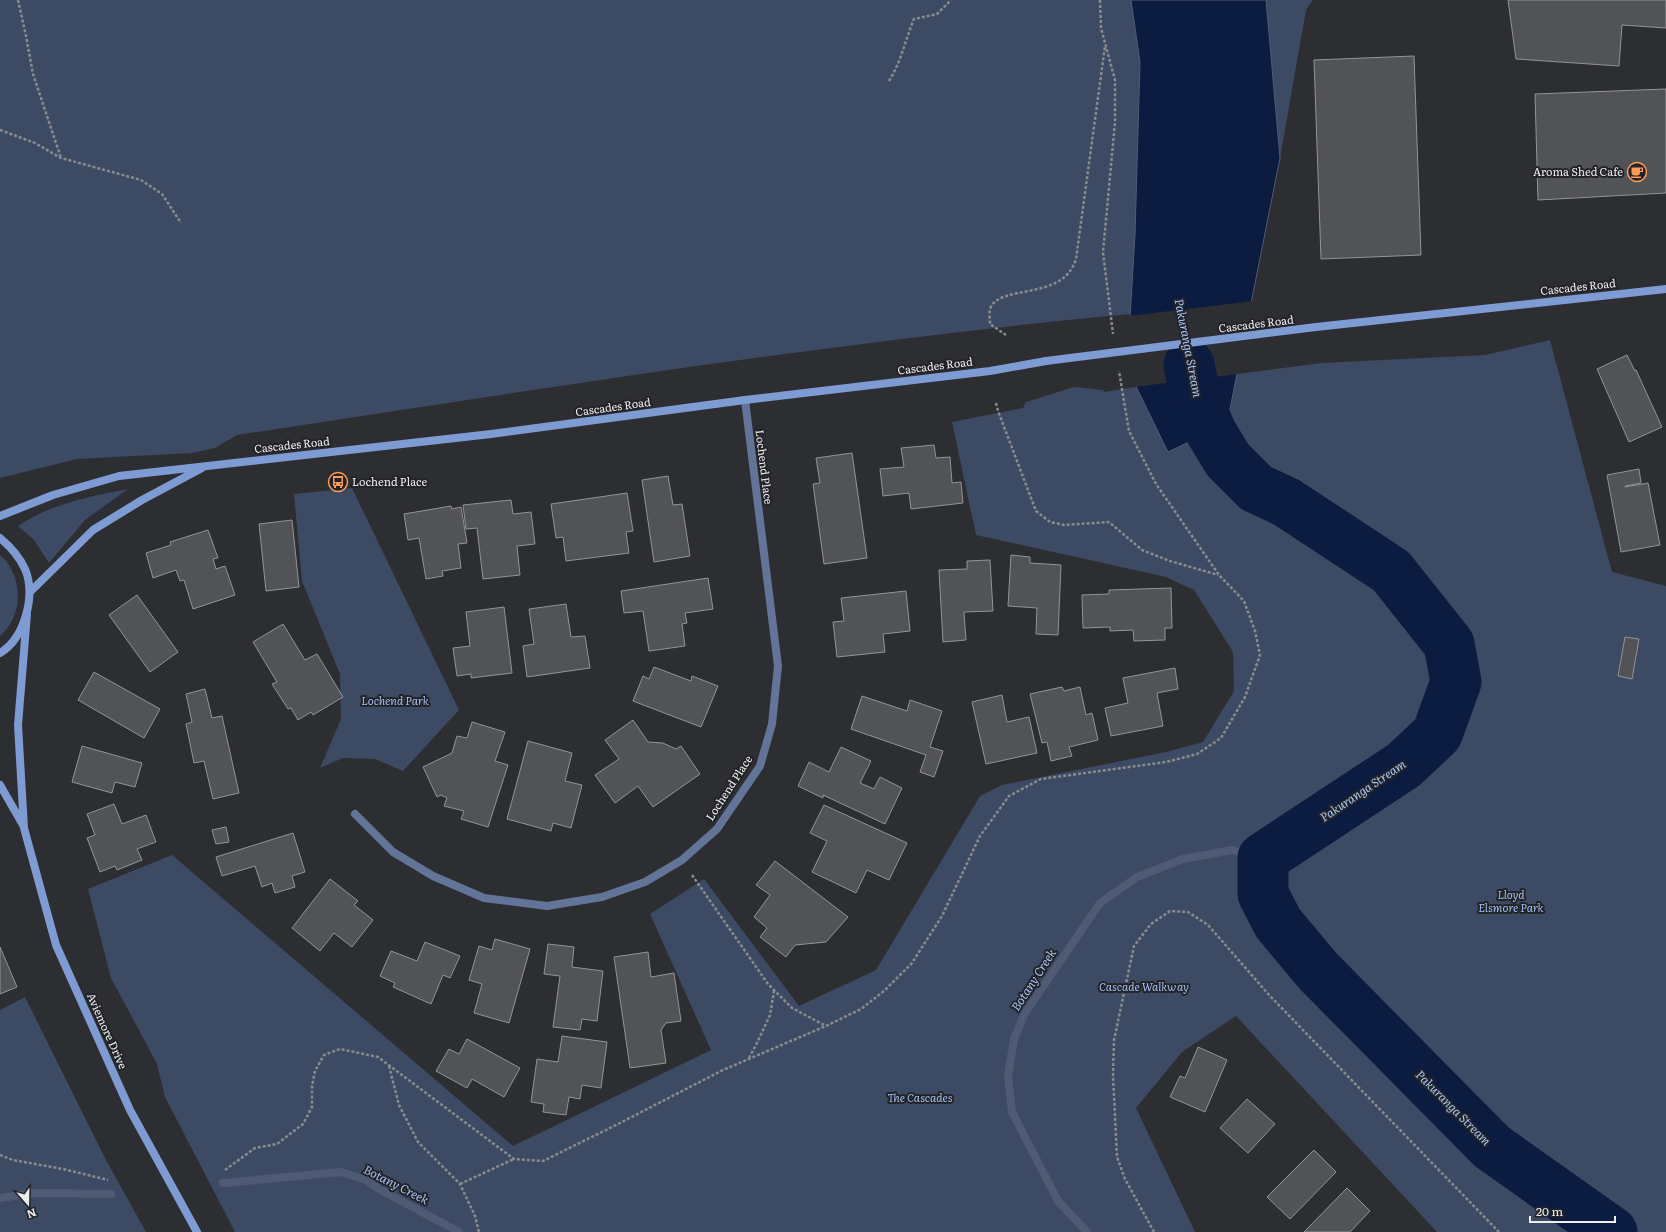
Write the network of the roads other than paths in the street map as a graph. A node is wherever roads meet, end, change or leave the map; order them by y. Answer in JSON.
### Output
{"nodes":[{"id":1,"x":1666,"y":289,"type":"edge"},
{"id":2,"x":744,"y":400,"type":"junction"},
{"id":3,"x":206,"y":466,"type":"junction"},
{"id":4,"x":0,"y":516,"type":"edge"},
{"id":5,"x":0,"y":538,"type":"edge"},
{"id":6,"x":30,"y":592,"type":"junction"},
{"id":7,"x":27,"y":614,"type":"junction"},
{"id":8,"x":0,"y":653,"type":"edge"},
{"id":9,"x":0,"y":785,"type":"edge"},
{"id":10,"x":355,"y":814,"type":"dead end"},
{"id":11,"x":24,"y":828,"type":"junction"},
{"id":12,"x":197,"y":1232,"type":"edge"}],
"edges":[{"from":1,"to":2,"type":"main road","name":"Cascades Road","bridge":true},
{"from":2,"to":3,"type":"main road","name":"Cascades Road"},
{"from":2,"to":10,"type":"street","name":"Lochend Place"},
{"from":3,"to":4,"type":"main road","name":"Cascades Road"},
{"from":3,"to":6,"type":"main road","name":"Cascades Road"},
{"from":5,"to":6,"type":"main road"},
{"from":6,"to":7,"type":"main road"},
{"from":7,"to":8,"type":"main road"},
{"from":7,"to":11,"type":"main road","name":"Aviemore Drive"},
{"from":9,"to":11,"type":"main road","name":"Aviemore Drive"},
{"from":11,"to":12,"type":"main road","name":"Aviemore Drive"}]}
